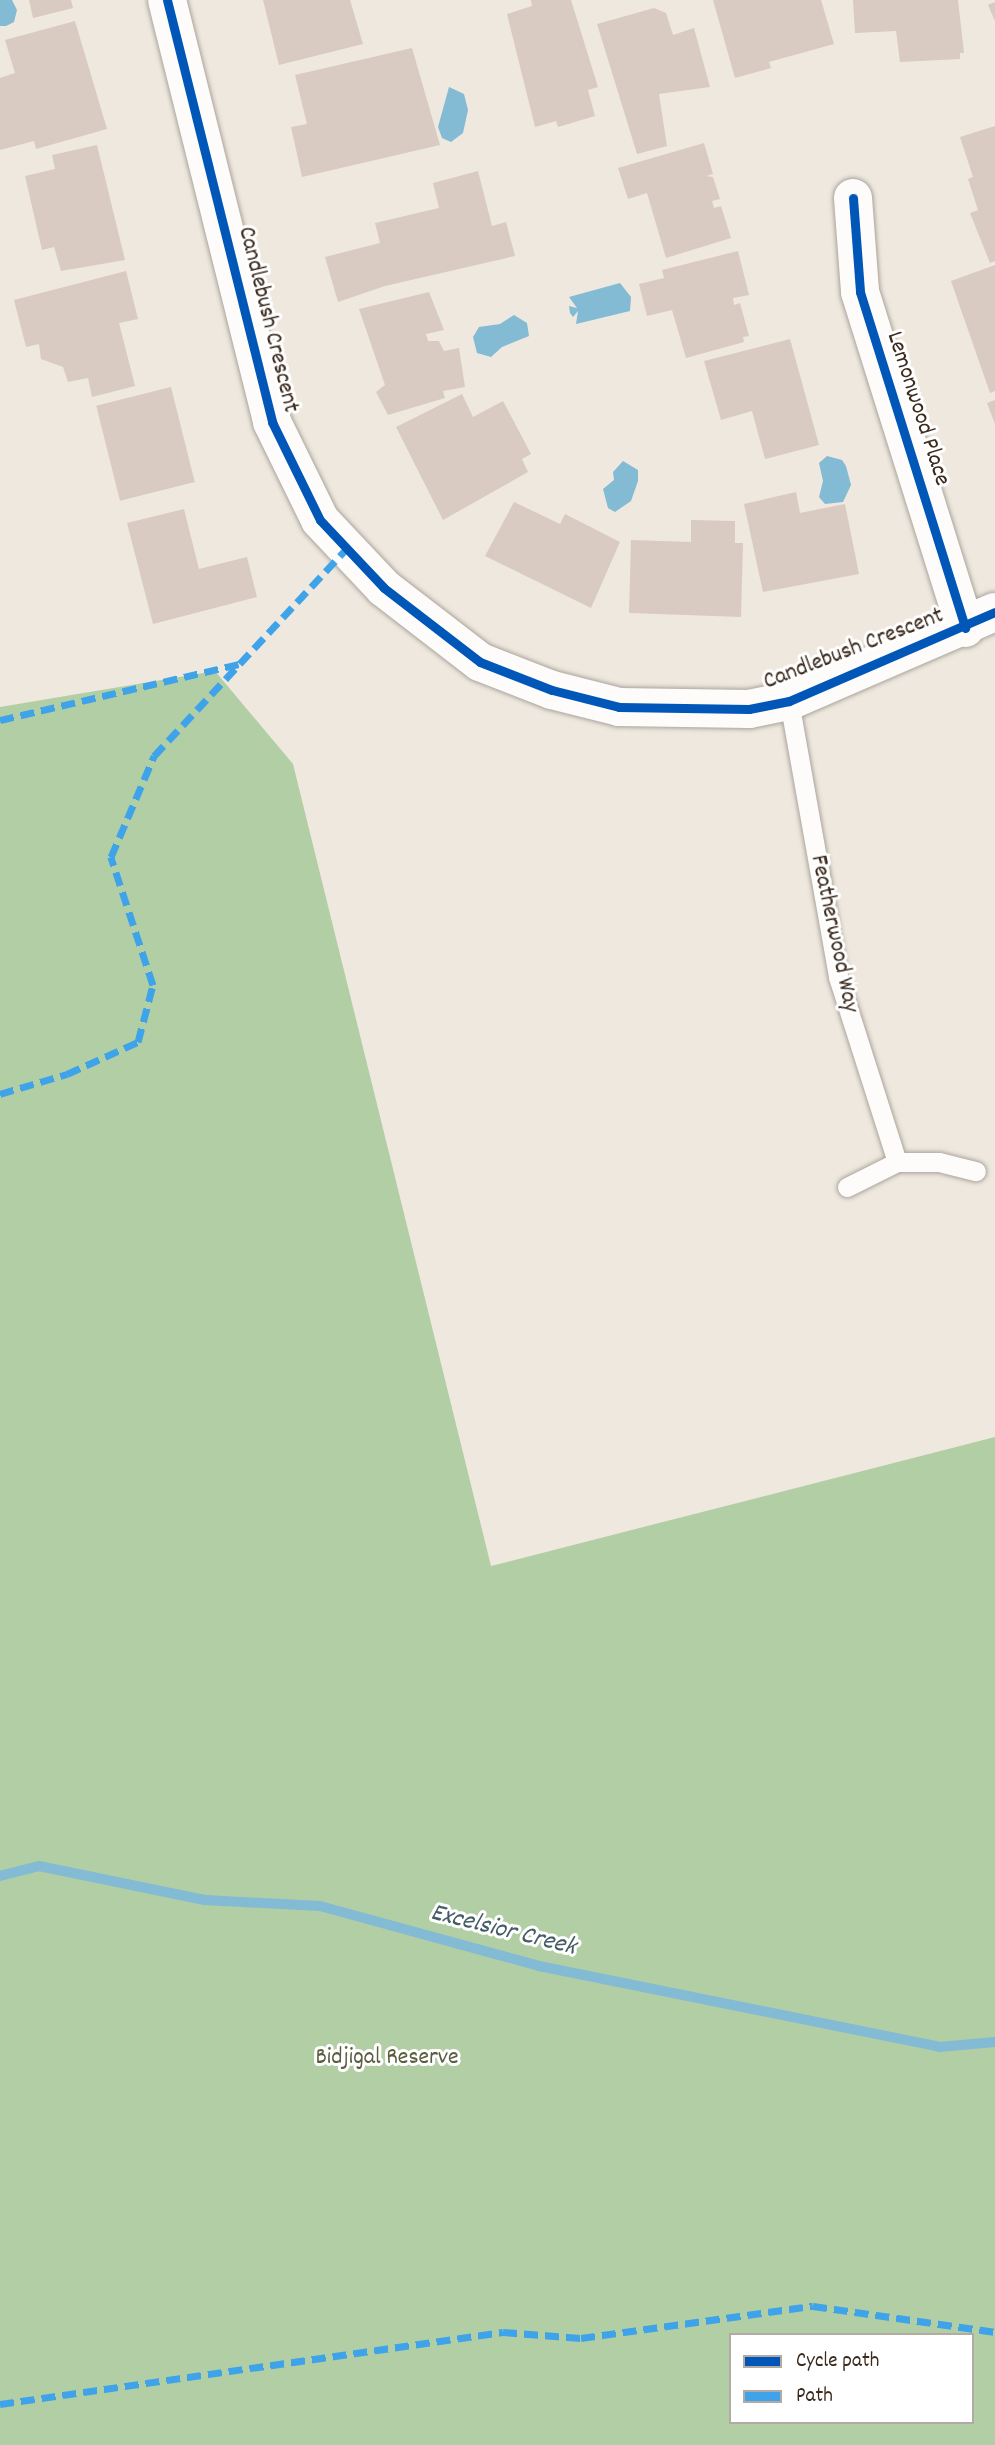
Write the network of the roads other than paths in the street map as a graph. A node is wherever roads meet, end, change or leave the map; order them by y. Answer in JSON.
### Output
{"nodes":[{"id":1,"x":167,"y":0,"type":"edge"},
{"id":2,"x":853,"y":198,"type":"dead end"},
{"id":3,"x":980,"y":620,"type":"edge"},
{"id":4,"x":789,"y":701,"type":"junction"},
{"id":5,"x":897,"y":1162,"type":"junction"},
{"id":6,"x":976,"y":1171,"type":"dead end"},
{"id":7,"x":846,"y":1187,"type":"dead end"}],
"edges":[{"from":1,"to":4,"type":"street","name":"Candlebush Crescent"},
{"from":2,"to":3,"type":"street","name":"Lemonwood Place"},
{"from":3,"to":4,"type":"street","name":"Candlebush Crescent"},
{"from":4,"to":5,"type":"lane","name":"Featherwood Way"},
{"from":5,"to":6,"type":"lane"},
{"from":5,"to":7,"type":"lane"}]}
